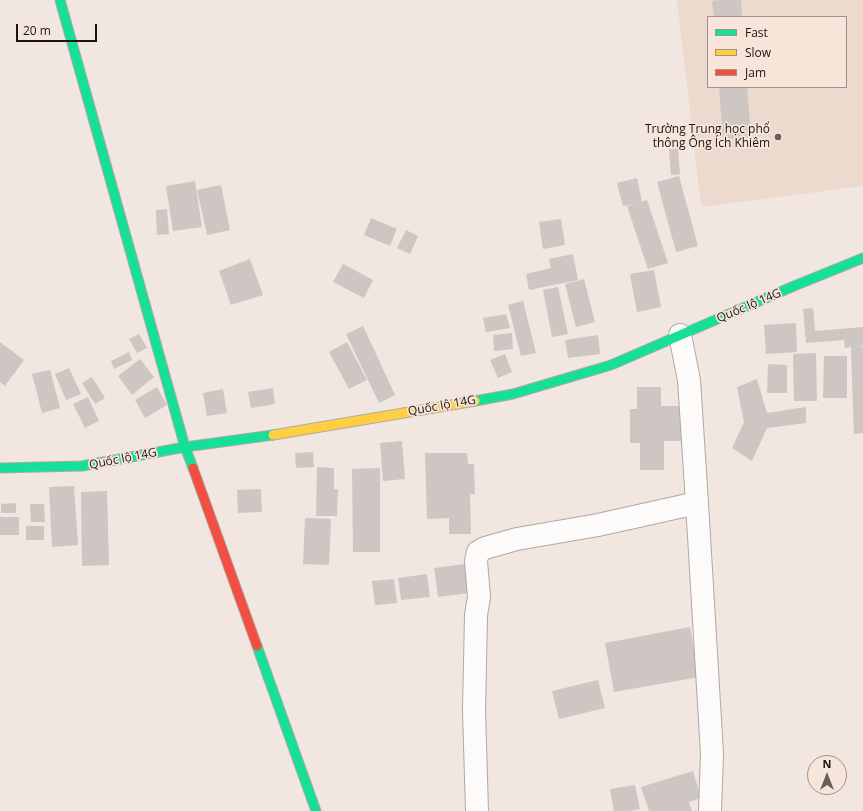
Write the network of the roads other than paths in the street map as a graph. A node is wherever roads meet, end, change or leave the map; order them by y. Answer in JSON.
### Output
{"nodes":[{"id":1,"x":60,"y":0,"type":"edge"},
{"id":2,"x":863,"y":258,"type":"edge"},
{"id":3,"x":680,"y":335,"type":"junction"},
{"id":4,"x":186,"y":447,"type":"junction"},
{"id":5,"x":0,"y":468,"type":"edge"},
{"id":6,"x":697,"y":503,"type":"junction"},
{"id":7,"x":316,"y":811,"type":"edge"},
{"id":8,"x":477,"y":811,"type":"edge"},
{"id":9,"x":710,"y":811,"type":"edge"}],
"edges":[{"from":1,"to":4,"type":"main road"},
{"from":2,"to":3,"type":"main road","name":"Quốc lộ 14G"},
{"from":3,"to":4,"type":"main road","name":"Quốc lộ 14G"},
{"from":3,"to":6,"type":"street"},
{"from":4,"to":5,"type":"main road","name":"Quốc lộ 14G"},
{"from":4,"to":7,"type":"main road"},
{"from":6,"to":8,"type":"street"},
{"from":6,"to":9,"type":"street"}]}
